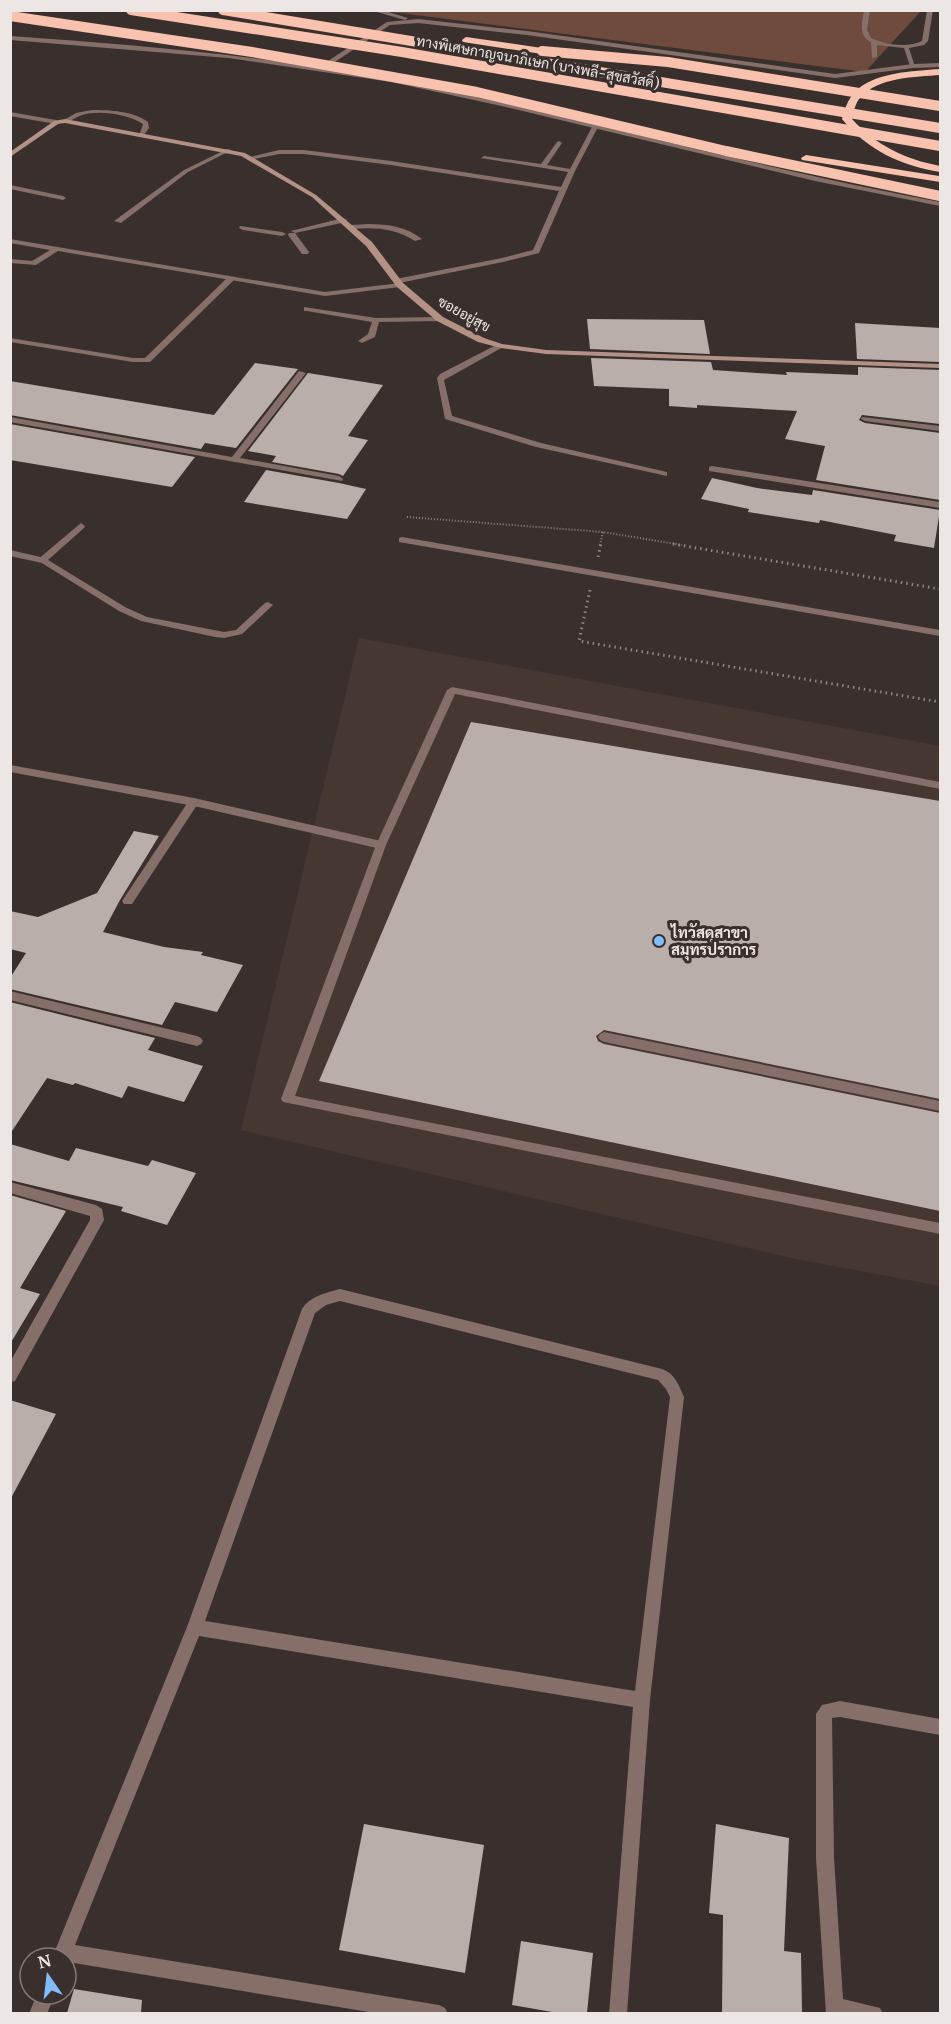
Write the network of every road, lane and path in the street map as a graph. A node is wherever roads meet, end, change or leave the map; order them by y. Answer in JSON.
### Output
{"nodes":[{"id":1,"x":131,"y":10,"type":"edge"},
{"id":2,"x":223,"y":10,"type":"edge"},
{"id":3,"x":283,"y":10,"type":"edge"},
{"id":4,"x":373,"y":10,"type":"edge"},
{"id":5,"x":867,"y":10,"type":"edge"},
{"id":6,"x":930,"y":10,"type":"edge"},
{"id":7,"x":10,"y":16,"type":"edge"},
{"id":8,"x":418,"y":21,"type":"junction"},
{"id":9,"x":100,"y":28,"type":"junction"},
{"id":10,"x":10,"y":38,"type":"edge"},
{"id":11,"x":873,"y":42,"type":"junction"},
{"id":12,"x":906,"y":47,"type":"junction"},
{"id":13,"x":542,"y":51,"type":"junction"},
{"id":14,"x":874,"y":57,"type":"dead end"},
{"id":15,"x":940,"y":65,"type":"edge"},
{"id":16,"x":914,"y":66,"type":"junction"},
{"id":17,"x":318,"y":70,"type":"junction"},
{"id":18,"x":940,"y":72,"type":"edge"},
{"id":19,"x":482,"y":82,"type":"dead end"},
{"id":20,"x":940,"y":106,"type":"edge"},
{"id":21,"x":10,"y":114,"type":"edge"},
{"id":22,"x":940,"y":116,"type":"edge"},
{"id":23,"x":65,"y":121,"type":"junction"},
{"id":24,"x":56,"y":122,"type":"junction"},
{"id":25,"x":595,"y":127,"type":"junction"},
{"id":26,"x":940,"y":128,"type":"edge"},
{"id":27,"x":141,"y":135,"type":"junction"},
{"id":28,"x":559,"y":143,"type":"dead end"},
{"id":29,"x":940,"y":146,"type":"edge"},
{"id":30,"x":761,"y":147,"type":"dead end"},
{"id":31,"x":229,"y":150,"type":"junction"},
{"id":32,"x":10,"y":155,"type":"edge"},
{"id":33,"x":249,"y":158,"type":"junction"},
{"id":34,"x":484,"y":158,"type":"dead end"},
{"id":35,"x":543,"y":167,"type":"junction"},
{"id":36,"x":940,"y":169,"type":"edge"},
{"id":37,"x":572,"y":171,"type":"junction"},
{"id":38,"x":940,"y":179,"type":"edge"},
{"id":39,"x":10,"y":187,"type":"edge"},
{"id":40,"x":565,"y":190,"type":"junction"},
{"id":41,"x":940,"y":196,"type":"edge"},
{"id":42,"x":63,"y":198,"type":"dead end"},
{"id":43,"x":940,"y":204,"type":"edge"},
{"id":44,"x":343,"y":220,"type":"junction"},
{"id":45,"x":118,"y":221,"type":"dead end"},
{"id":46,"x":351,"y":227,"type":"junction"},
{"id":47,"x":243,"y":228,"type":"dead end"},
{"id":48,"x":294,"y":233,"type":"junction"},
{"id":49,"x":418,"y":239,"type":"dead end"},
{"id":50,"x":10,"y":241,"type":"edge"},
{"id":51,"x":57,"y":249,"type":"junction"},
{"id":52,"x":305,"y":252,"type":"dead end"},
{"id":53,"x":10,"y":261,"type":"edge"},
{"id":54,"x":231,"y":279,"type":"junction"},
{"id":55,"x":399,"y":283,"type":"junction"},
{"id":56,"x":307,"y":309,"type":"dead end"},
{"id":57,"x":440,"y":318,"type":"junction"},
{"id":58,"x":376,"y":320,"type":"junction"},
{"id":59,"x":10,"y":340,"type":"edge"},
{"id":60,"x":362,"y":341,"type":"dead end"},
{"id":61,"x":501,"y":346,"type":"junction"},
{"id":62,"x":940,"y":366,"type":"edge"},
{"id":63,"x":302,"y":373,"type":"dead end"},
{"id":64,"x":10,"y":419,"type":"edge"},
{"id":65,"x":865,"y":419,"type":"dead end"},
{"id":66,"x":940,"y":429,"type":"edge"},
{"id":67,"x":236,"y":458,"type":"junction"},
{"id":68,"x":712,"y":469,"type":"dead end"},
{"id":69,"x":664,"y":474,"type":"dead end"},
{"id":70,"x":339,"y":478,"type":"dead end"},
{"id":71,"x":940,"y":505,"type":"edge"},
{"id":72,"x":407,"y":517,"type":"dead end"},
{"id":73,"x":81,"y":526,"type":"dead end"},
{"id":74,"x":603,"y":532,"type":"junction"},
{"id":75,"x":402,"y":540,"type":"dead end"},
{"id":76,"x":10,"y":553,"type":"edge"},
{"id":77,"x":42,"y":560,"type":"junction"},
{"id":78,"x":596,"y":565,"type":"dead end"},
{"id":79,"x":591,"y":586,"type":"dead end"},
{"id":80,"x":940,"y":589,"type":"edge"},
{"id":81,"x":268,"y":606,"type":"dead end"},
{"id":82,"x":940,"y":633,"type":"edge"},
{"id":83,"x":940,"y":702,"type":"edge"},
{"id":84,"x":10,"y":768,"type":"edge"},
{"id":85,"x":940,"y":786,"type":"edge"},
{"id":86,"x":194,"y":802,"type":"junction"},
{"id":87,"x":381,"y":845,"type":"junction"},
{"id":88,"x":128,"y":901,"type":"dead end"},
{"id":89,"x":10,"y":995,"type":"edge"},
{"id":90,"x":604,"y":1037,"type":"dead end"},
{"id":91,"x":197,"y":1041,"type":"dead end"},
{"id":92,"x":940,"y":1106,"type":"edge"},
{"id":93,"x":10,"y":1186,"type":"edge"},
{"id":94,"x":940,"y":1229,"type":"edge"},
{"id":95,"x":10,"y":1376,"type":"edge"},
{"id":96,"x":195,"y":1627,"type":"junction"},
{"id":97,"x":642,"y":1700,"type":"junction"},
{"id":98,"x":940,"y":1727,"type":"edge"},
{"id":99,"x":66,"y":1946,"type":"edge"},
{"id":100,"x":78,"y":1957,"type":"edge"},
{"id":101,"x":835,"y":2010,"type":"edge"},
{"id":102,"x":439,"y":2013,"type":"edge"},
{"id":103,"x":618,"y":2013,"type":"edge"},
{"id":104,"x":874,"y":2013,"type":"edge"}],
"edges":[{"from":1,"to":29,"type":"highway","name":"ทางพิเศษกาญจนาภิเษก (บางพลี-สุขสวัสดิ์)","bridge":true},
{"from":2,"to":26,"type":"highway","name":"ทางพิเศษกาญจนาภิเษก (บางพลี-สุขสวัสดิ์)","bridge":true},
{"from":3,"to":13,"type":"highway"},
{"from":4,"to":8,"type":"street"},
{"from":5,"to":11,"type":"street"},
{"from":6,"to":12,"type":"street"},
{"from":7,"to":9,"type":"highway","bridge":true},
{"from":8,"to":16,"type":"street"},
{"from":8,"to":17,"type":"street"},
{"from":9,"to":19,"type":"highway","bridge":true},
{"from":9,"to":41,"type":"highway","bridge":true},
{"from":10,"to":17,"type":"street"},
{"from":11,"to":12,"type":"street"},
{"from":11,"to":14,"type":"street"},
{"from":12,"to":16,"type":"street"},
{"from":13,"to":20,"type":"highway","bridge":true},
{"from":13,"to":22,"type":"highway","bridge":true},
{"from":15,"to":16,"type":"street"},
{"from":17,"to":25,"type":"street"},
{"from":18,"to":36,"type":"highway"},
{"from":21,"to":24,"type":"street"},
{"from":23,"to":24,"type":"street","name":"ซอยอยู่สุข"},
{"from":23,"to":27,"type":"street","name":"ซอยอยู่สุข"},
{"from":23,"to":27,"type":"street"},
{"from":24,"to":32,"type":"street","name":"ซอยอยู่สุข"},
{"from":25,"to":37,"type":"street"},
{"from":25,"to":43,"type":"street"},
{"from":27,"to":31,"type":"street","name":"ซอยอยู่สุข"},
{"from":28,"to":35,"type":"street"},
{"from":30,"to":38,"type":"highway"},
{"from":31,"to":33,"type":"street","name":"ซอยอยู่สุข"},
{"from":31,"to":45,"type":"street"},
{"from":33,"to":40,"type":"street"},
{"from":33,"to":44,"type":"street","name":"ซอยอยู่สุข"},
{"from":34,"to":35,"type":"street"},
{"from":35,"to":37,"type":"street"},
{"from":37,"to":40,"type":"street"},
{"from":39,"to":42,"type":"street"},
{"from":40,"to":55,"type":"street"},
{"from":44,"to":46,"type":"street","name":"ซอยอยู่สุข"},
{"from":44,"to":48,"type":"street"},
{"from":46,"to":49,"type":"street"},
{"from":46,"to":55,"type":"street","name":"ซอยอยู่สุข"},
{"from":47,"to":48,"type":"street"},
{"from":48,"to":52,"type":"street"},
{"from":50,"to":51,"type":"street"},
{"from":51,"to":53,"type":"street"},
{"from":51,"to":54,"type":"street"},
{"from":54,"to":55,"type":"street"},
{"from":54,"to":59,"type":"street"},
{"from":55,"to":57,"type":"street","name":"ซอยอยู่สุข"},
{"from":56,"to":58,"type":"street"},
{"from":57,"to":58,"type":"street"},
{"from":57,"to":61,"type":"street","name":"ซอยอยู่สุข"},
{"from":58,"to":60,"type":"street"},
{"from":61,"to":62,"type":"street","name":"ซอยอยู่สุข"},
{"from":61,"to":69,"type":"street"},
{"from":63,"to":67,"type":"street"},
{"from":64,"to":67,"type":"street"},
{"from":65,"to":66,"type":"street"},
{"from":67,"to":70,"type":"street"},
{"from":68,"to":71,"type":"street"},
{"from":72,"to":74,"type":"path"},
{"from":73,"to":77,"type":"street"},
{"from":74,"to":78,"type":"path"},
{"from":74,"to":80,"type":"path"},
{"from":75,"to":82,"type":"street"},
{"from":76,"to":77,"type":"street"},
{"from":77,"to":81,"type":"street"},
{"from":79,"to":83,"type":"path"},
{"from":84,"to":86,"type":"street"},
{"from":85,"to":87,"type":"street"},
{"from":86,"to":87,"type":"street"},
{"from":86,"to":88,"type":"street"},
{"from":87,"to":94,"type":"street"},
{"from":89,"to":91,"type":"street"},
{"from":90,"to":92,"type":"street"},
{"from":93,"to":95,"type":"street"},
{"from":96,"to":97,"type":"street"},
{"from":96,"to":97,"type":"street"},
{"from":96,"to":99,"type":"street"},
{"from":97,"to":103,"type":"street"},
{"from":98,"to":101,"type":"street"},
{"from":100,"to":102,"type":"street"},
{"from":101,"to":104,"type":"street"}]}
